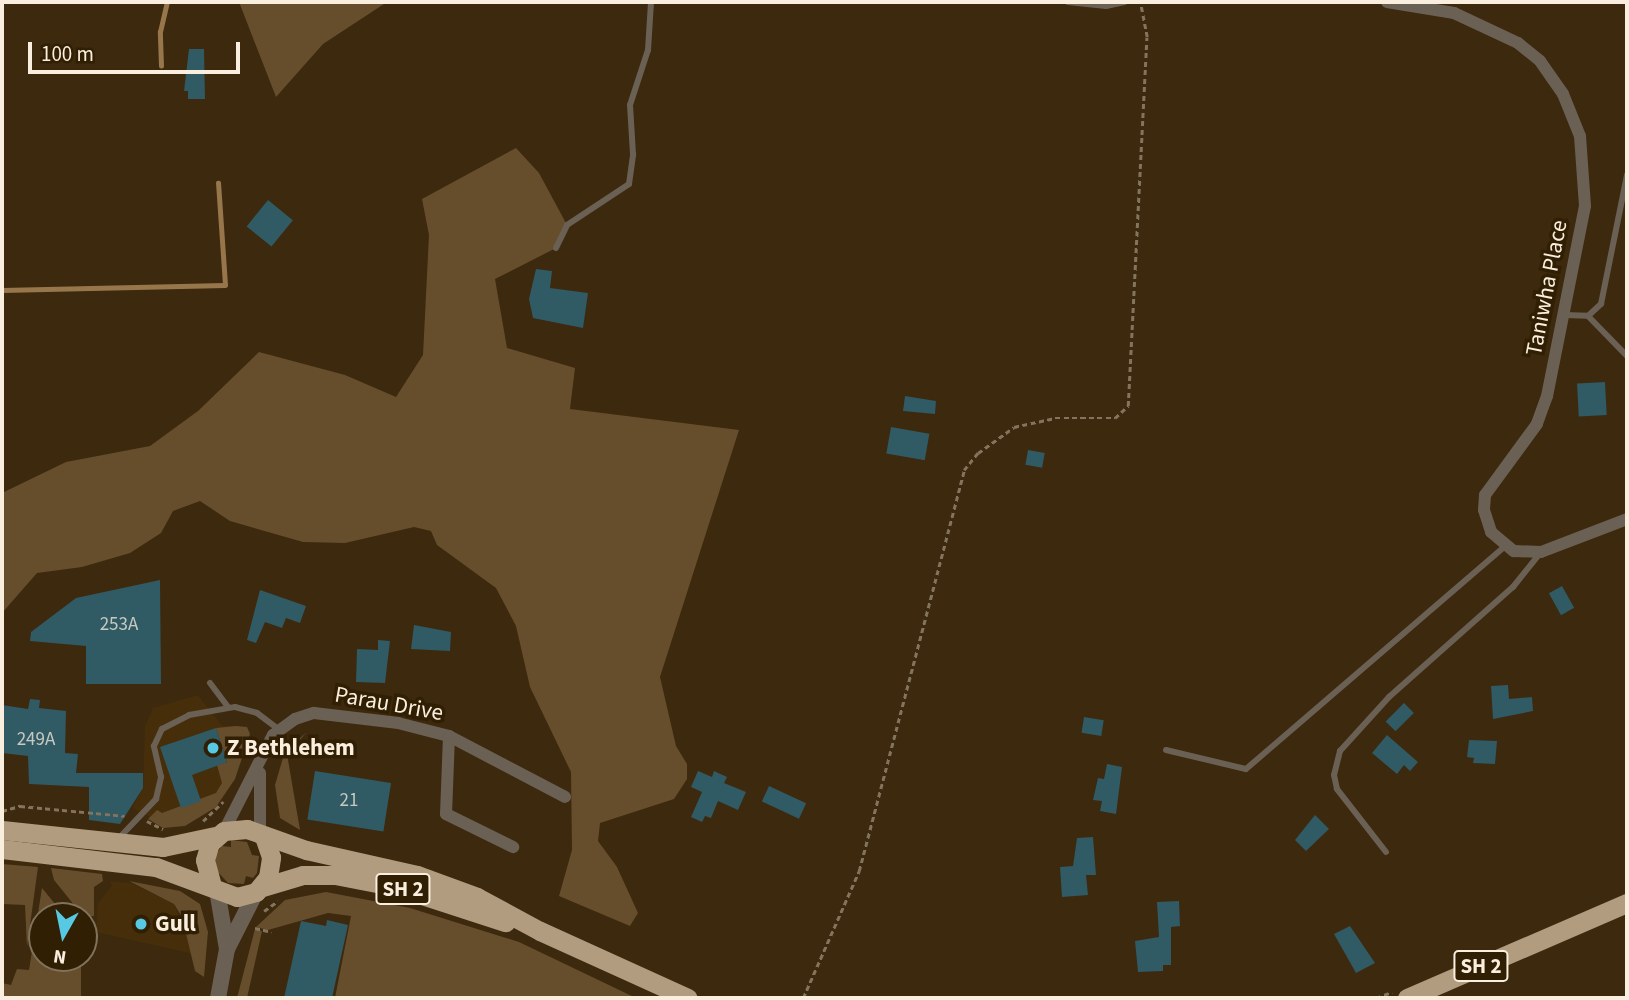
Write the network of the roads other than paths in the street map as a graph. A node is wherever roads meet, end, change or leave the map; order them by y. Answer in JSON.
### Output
{"nodes":[{"id":1,"x":651,"y":2,"type":"edge"},
{"id":2,"x":1068,"y":2,"type":"edge"},
{"id":3,"x":1125,"y":2,"type":"edge"},
{"id":4,"x":1387,"y":2,"type":"edge"},
{"id":5,"x":1412,"y":4,"type":"edge"},
{"id":6,"x":1627,"y":176,"type":"edge"},
{"id":7,"x":555,"y":248,"type":"dead end"},
{"id":8,"x":1564,"y":315,"type":"junction"},
{"id":9,"x":1588,"y":316,"type":"junction"},
{"id":10,"x":1627,"y":356,"type":"edge"},
{"id":11,"x":1627,"y":519,"type":"edge"},
{"id":12,"x":1505,"y":546,"type":"junction"},
{"id":13,"x":1541,"y":552,"type":"junction"},
{"id":14,"x":210,"y":683,"type":"dead end"},
{"id":15,"x":228,"y":708,"type":"junction"},
{"id":16,"x":278,"y":729,"type":"junction"},
{"id":17,"x":449,"y":736,"type":"junction"},
{"id":18,"x":1166,"y":751,"type":"dead end"},
{"id":19,"x":260,"y":765,"type":"junction"},
{"id":20,"x":565,"y":797,"type":"dead end"},
{"id":21,"x":2,"y":830,"type":"edge"},
{"id":22,"x":219,"y":833,"type":"junction"},
{"id":23,"x":262,"y":836,"type":"junction"},
{"id":24,"x":117,"y":840,"type":"junction"},
{"id":25,"x":513,"y":847,"type":"dead end"},
{"id":26,"x":2,"y":849,"type":"edge"},
{"id":27,"x":1386,"y":852,"type":"dead end"},
{"id":28,"x":214,"y":888,"type":"junction"},
{"id":29,"x":260,"y":889,"type":"junction"},
{"id":30,"x":1627,"y":903,"type":"edge"},
{"id":31,"x":540,"y":931,"type":"junction"},
{"id":32,"x":227,"y":949,"type":"junction"},
{"id":33,"x":218,"y":998,"type":"edge"},
{"id":34,"x":688,"y":998,"type":"edge"},
{"id":35,"x":1407,"y":998,"type":"edge"}],
"edges":[{"from":1,"to":7,"type":"lane"},
{"from":2,"to":3,"type":"lane"},
{"from":4,"to":5,"type":"street","name":"Taniwha Place"},
{"from":5,"to":8,"type":"street","name":"Taniwha Place"},
{"from":6,"to":9,"type":"lane"},
{"from":8,"to":9,"type":"lane"},
{"from":8,"to":12,"type":"street","name":"Taniwha Place"},
{"from":9,"to":10,"type":"lane"},
{"from":11,"to":13,"type":"street"},
{"from":12,"to":13,"type":"street"},
{"from":12,"to":18,"type":"lane"},
{"from":13,"to":27,"type":"lane"},
{"from":14,"to":15,"type":"lane"},
{"from":15,"to":16,"type":"lane"},
{"from":15,"to":24,"type":"lane"},
{"from":16,"to":17,"type":"street","name":"Parau Drive"},
{"from":16,"to":19,"type":"street"},
{"from":17,"to":20,"type":"street","name":"Parau Drive"},
{"from":17,"to":25,"type":"street"},
{"from":19,"to":22,"type":"street"},
{"from":19,"to":23,"type":"street"},
{"from":21,"to":24,"type":"highway","number":"SH 2"},
{"from":22,"to":23,"type":"highway","number":"SH 2"},
{"from":22,"to":24,"type":"highway","number":"SH 2"},
{"from":22,"to":28,"type":"highway"},
{"from":23,"to":29,"type":"highway"},
{"from":23,"to":31,"type":"highway","number":"SH 2"},
{"from":26,"to":28,"type":"highway","number":"SH 2"},
{"from":28,"to":29,"type":"highway","number":"SH 2"},
{"from":28,"to":32,"type":"street"},
{"from":29,"to":31,"type":"highway","number":"SH 2"},
{"from":29,"to":32,"type":"street"},
{"from":30,"to":35,"type":"highway","number":"SH 2"},
{"from":31,"to":34,"type":"highway","number":"SH 2"},
{"from":32,"to":33,"type":"street"}]}
